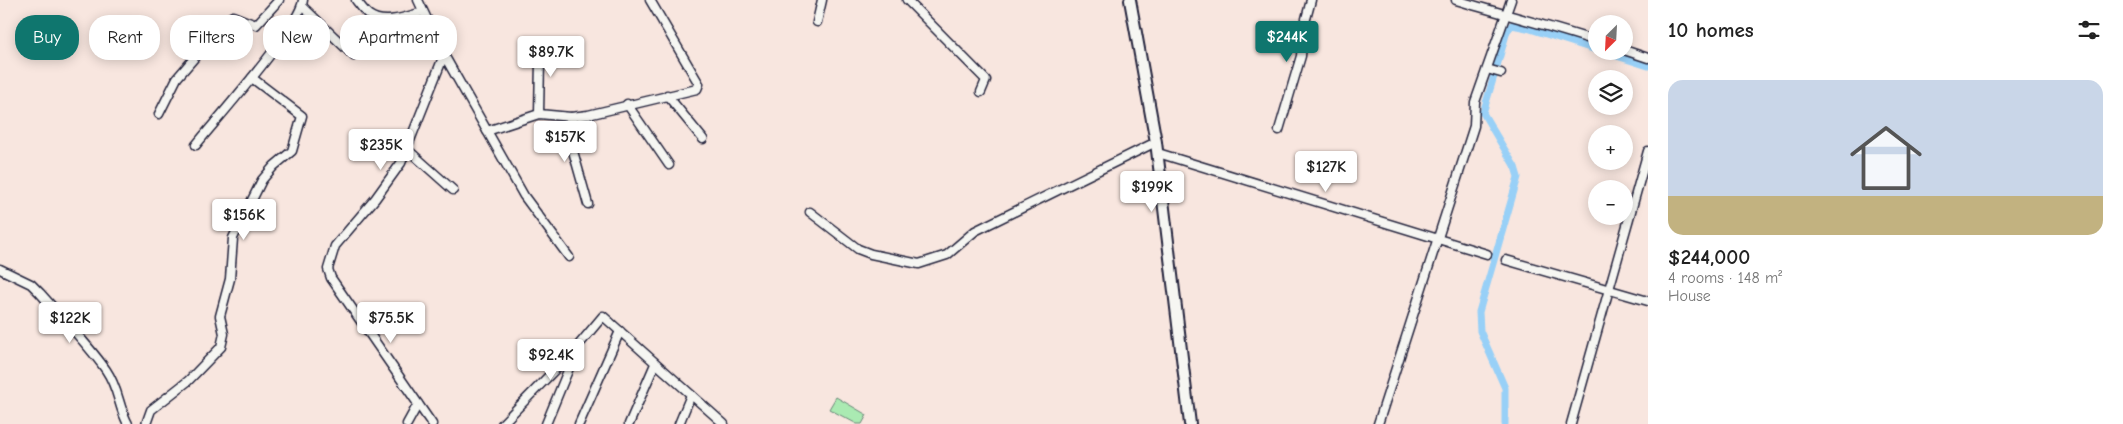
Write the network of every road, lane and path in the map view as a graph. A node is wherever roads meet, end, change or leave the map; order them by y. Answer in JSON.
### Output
{"nodes":[{"id":1,"x":279,"y":0,"type":"edge"},
{"id":2,"x":356,"y":0,"type":"edge"},
{"id":3,"x":418,"y":0,"type":"edge"},
{"id":4,"x":650,"y":0,"type":"edge"},
{"id":5,"x":822,"y":0,"type":"edge"},
{"id":6,"x":907,"y":0,"type":"edge"},
{"id":7,"x":1130,"y":0,"type":"edge"},
{"id":8,"x":1311,"y":0,"type":"edge"},
{"id":9,"x":1456,"y":0,"type":"edge"},
{"id":10,"x":1511,"y":0,"type":"edge"},
{"id":11,"x":303,"y":4,"type":"edge"},
{"id":12,"x":423,"y":12,"type":"junction"},
{"id":13,"x":424,"y":15,"type":"edge"},
{"id":14,"x":1506,"y":15,"type":"junction"},
{"id":15,"x":817,"y":22,"type":"dead end"},
{"id":16,"x":1588,"y":38,"type":"edge"},
{"id":17,"x":340,"y":42,"type":"edge"},
{"id":18,"x":538,"y":43,"type":"dead end"},
{"id":19,"x":1633,"y":53,"type":"edge"},
{"id":20,"x":1648,"y":58,"type":"edge"},
{"id":21,"x":442,"y":60,"type":"edge"},
{"id":22,"x":447,"y":60,"type":"edge"},
{"id":23,"x":1487,"y":68,"type":"junction"},
{"id":24,"x":1501,"y":73,"type":"dead end"},
{"id":25,"x":252,"y":78,"type":"junction"},
{"id":26,"x":981,"y":92,"type":"dead end"},
{"id":27,"x":667,"y":95,"type":"junction"},
{"id":28,"x":627,"y":104,"type":"junction"},
{"id":29,"x":159,"y":114,"type":"dead end"},
{"id":30,"x":539,"y":114,"type":"junction"},
{"id":31,"x":571,"y":117,"type":"junction"},
{"id":32,"x":1280,"y":130,"type":"dead end"},
{"id":33,"x":487,"y":131,"type":"junction"},
{"id":34,"x":703,"y":139,"type":"dead end"},
{"id":35,"x":1156,"y":142,"type":"junction"},
{"id":36,"x":196,"y":145,"type":"dead end"},
{"id":37,"x":407,"y":149,"type":"junction"},
{"id":38,"x":1648,"y":152,"type":"edge"},
{"id":39,"x":1158,"y":153,"type":"junction"},
{"id":40,"x":669,"y":165,"type":"dead end"},
{"id":41,"x":453,"y":190,"type":"dead end"},
{"id":42,"x":588,"y":204,"type":"dead end"},
{"id":43,"x":810,"y":212,"type":"dead end"},
{"id":44,"x":1437,"y":239,"type":"junction"},
{"id":45,"x":1487,"y":254,"type":"dead end"},
{"id":46,"x":569,"y":257,"type":"dead end"},
{"id":47,"x":1506,"y":260,"type":"dead end"},
{"id":48,"x":0,"y":269,"type":"edge"},
{"id":49,"x":1610,"y":290,"type":"junction"},
{"id":50,"x":1648,"y":301,"type":"edge"},
{"id":51,"x":620,"y":331,"type":"junction"},
{"id":52,"x":577,"y":347,"type":"junction"},
{"id":53,"x":655,"y":364,"type":"junction"},
{"id":54,"x":691,"y":396,"type":"junction"},
{"id":55,"x":418,"y":404,"type":"junction"},
{"id":56,"x":128,"y":424,"type":"edge"},
{"id":57,"x":146,"y":424,"type":"edge"},
{"id":58,"x":407,"y":424,"type":"edge"},
{"id":59,"x":432,"y":424,"type":"edge"},
{"id":60,"x":502,"y":424,"type":"edge"},
{"id":61,"x":546,"y":424,"type":"edge"},
{"id":62,"x":579,"y":424,"type":"edge"},
{"id":63,"x":628,"y":424,"type":"edge"},
{"id":64,"x":679,"y":424,"type":"edge"},
{"id":65,"x":724,"y":424,"type":"edge"},
{"id":66,"x":1190,"y":424,"type":"edge"},
{"id":67,"x":1378,"y":424,"type":"edge"},
{"id":68,"x":1571,"y":424,"type":"edge"}],
"edges":[{"from":1,"to":29,"type":"street"},
{"from":2,"to":12,"type":"street"},
{"from":3,"to":12,"type":"street"},
{"from":4,"to":27,"type":"street"},
{"from":5,"to":15,"type":"street"},
{"from":6,"to":26,"type":"street"},
{"from":7,"to":35,"type":"main road"},
{"from":8,"to":32,"type":"street"},
{"from":9,"to":14,"type":"street"},
{"from":10,"to":14,"type":"street"},
{"from":11,"to":17,"type":"street"},
{"from":11,"to":25,"type":"street"},
{"from":12,"to":13,"type":"street"},
{"from":14,"to":16,"type":"street"},
{"from":14,"to":23,"type":"street"},
{"from":18,"to":30,"type":"street"},
{"from":19,"to":20,"type":"street"},
{"from":21,"to":37,"type":"street"},
{"from":22,"to":33,"type":"street"},
{"from":23,"to":24,"type":"street"},
{"from":23,"to":44,"type":"street"},
{"from":25,"to":36,"type":"street"},
{"from":25,"to":57,"type":"street"},
{"from":27,"to":28,"type":"street"},
{"from":27,"to":34,"type":"street"},
{"from":28,"to":31,"type":"street"},
{"from":28,"to":40,"type":"street"},
{"from":30,"to":31,"type":"street"},
{"from":30,"to":33,"type":"street"},
{"from":31,"to":42,"type":"street"},
{"from":33,"to":46,"type":"street"},
{"from":35,"to":39,"type":"main road"},
{"from":35,"to":43,"type":"street"},
{"from":37,"to":41,"type":"street"},
{"from":37,"to":55,"type":"street"},
{"from":38,"to":49,"type":"street"},
{"from":39,"to":44,"type":"street"},
{"from":39,"to":66,"type":"main road"},
{"from":44,"to":45,"type":"street"},
{"from":44,"to":67,"type":"street"},
{"from":47,"to":49,"type":"street"},
{"from":48,"to":56,"type":"street"},
{"from":49,"to":50,"type":"street"},
{"from":49,"to":68,"type":"street"},
{"from":51,"to":52,"type":"street"},
{"from":51,"to":53,"type":"street"},
{"from":51,"to":62,"type":"street"},
{"from":52,"to":60,"type":"street"},
{"from":52,"to":61,"type":"street"},
{"from":53,"to":54,"type":"street"},
{"from":53,"to":63,"type":"street"},
{"from":54,"to":64,"type":"street"},
{"from":54,"to":65,"type":"street"},
{"from":55,"to":58,"type":"street"},
{"from":55,"to":59,"type":"street"}]}
